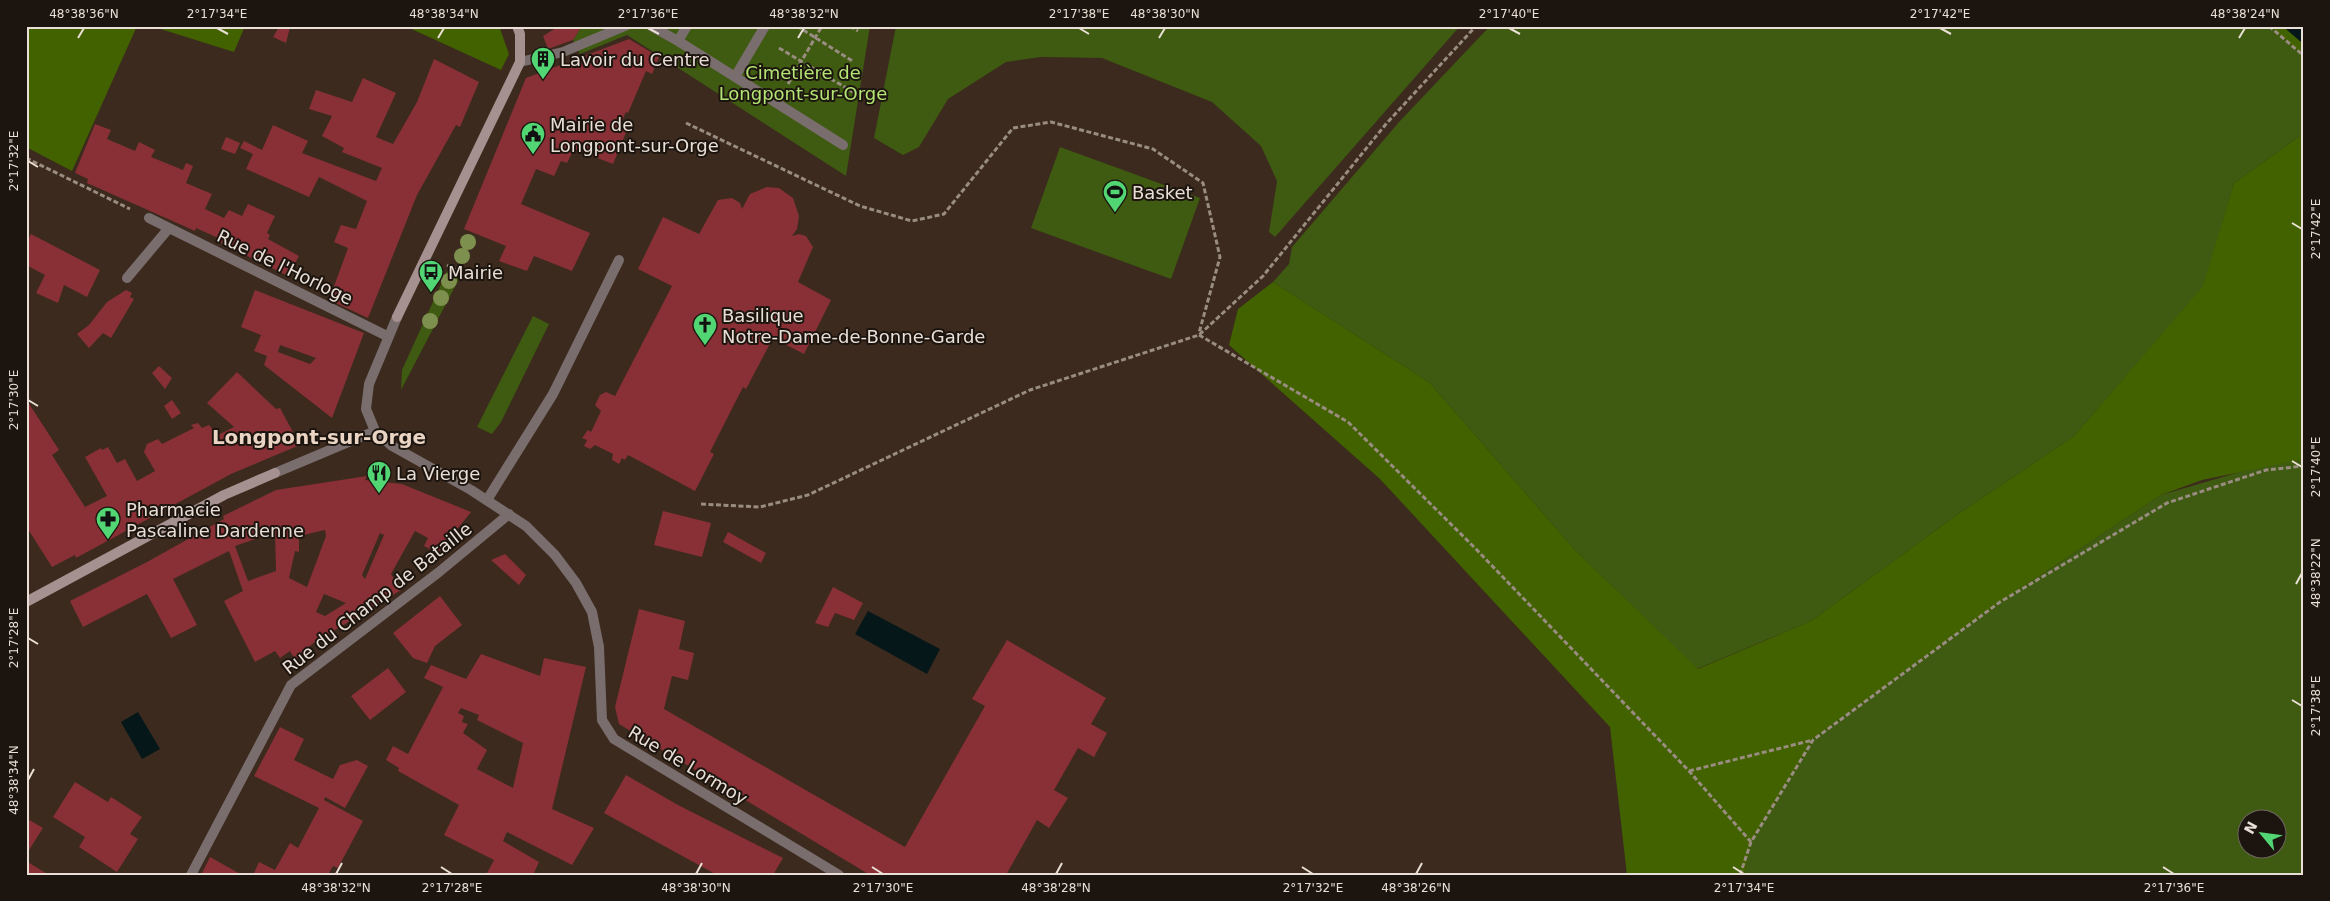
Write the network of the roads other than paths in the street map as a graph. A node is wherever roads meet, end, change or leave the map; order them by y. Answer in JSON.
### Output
{"nodes":[{"id":1,"x":517,"y":26,"type":"edge"},
{"id":2,"x":625,"y":26,"type":"edge"},
{"id":3,"x":651,"y":26,"type":"edge"},
{"id":4,"x":687,"y":26,"type":"edge"},
{"id":5,"x":765,"y":26,"type":"edge"},
{"id":6,"x":678,"y":41,"type":"junction"},
{"id":7,"x":520,"y":62,"type":"junction"},
{"id":8,"x":735,"y":76,"type":"junction"},
{"id":9,"x":843,"y":145,"type":"dead end"},
{"id":10,"x":149,"y":218,"type":"road end"},
{"id":11,"x":169,"y":228,"type":"junction"},
{"id":12,"x":619,"y":260,"type":"dead end"},
{"id":13,"x":127,"y":278,"type":"dead end"},
{"id":14,"x":397,"y":317,"type":"joint"},
{"id":15,"x":387,"y":336,"type":"junction"},
{"id":16,"x":375,"y":430,"type":"junction"},
{"id":17,"x":275,"y":473,"type":"joint"},
{"id":18,"x":487,"y":500,"type":"junction"},
{"id":19,"x":509,"y":514,"type":"junction"},
{"id":20,"x":26,"y":602,"type":"edge"},
{"id":21,"x":190,"y":875,"type":"edge"},
{"id":22,"x":839,"y":875,"type":"edge"}],
"edges":[{"from":1,"to":7,"type":"main road"},
{"from":2,"to":7,"type":"street"},
{"from":3,"to":6,"type":"street"},
{"from":4,"to":6,"type":"street"},
{"from":5,"to":8,"type":"street"},
{"from":6,"to":8,"type":"street"},
{"from":7,"to":14,"type":"main road"},
{"from":8,"to":9,"type":"street"},
{"from":10,"to":11,"type":"street","name":"Rue de l'Horloge"},
{"from":11,"to":13,"type":"street"},
{"from":11,"to":15,"type":"street","name":"Rue de l'Horloge"},
{"from":12,"to":18,"type":"street"},
{"from":14,"to":15,"type":"street"},
{"from":15,"to":16,"type":"street"},
{"from":16,"to":17,"type":"street"},
{"from":16,"to":18,"type":"street","name":"Rue de Lormoy"},
{"from":17,"to":20,"type":"main road"},
{"from":18,"to":19,"type":"street","name":"Rue de Lormoy"},
{"from":19,"to":21,"type":"street","name":"Rue du Champ de Bataille"},
{"from":19,"to":22,"type":"street","name":"Rue de Lormoy"}]}
